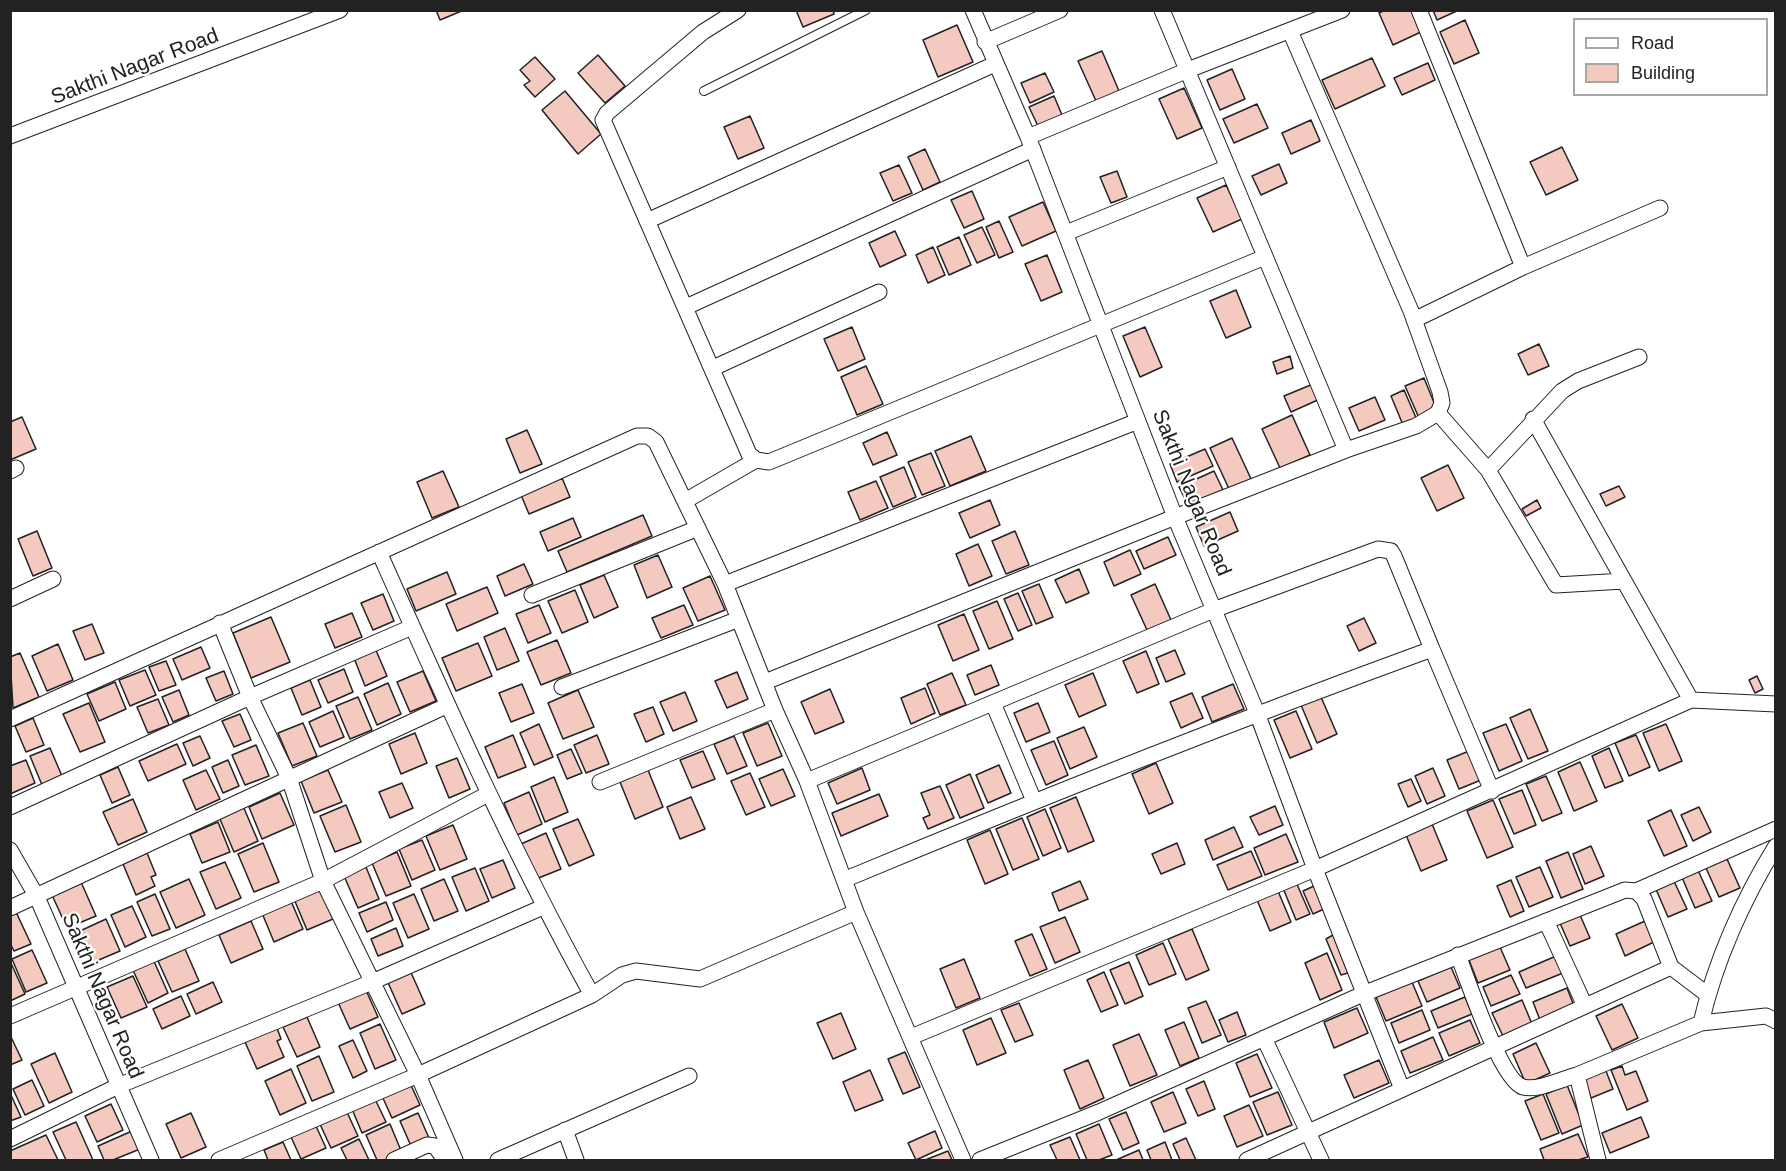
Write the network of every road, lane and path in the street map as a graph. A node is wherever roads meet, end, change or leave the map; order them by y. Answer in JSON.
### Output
{"nodes":[{"id":1,"x":340,"y":10,"type":"edge"},
{"id":2,"x":738,"y":10,"type":"edge"},
{"id":3,"x":866,"y":10,"type":"edge"},
{"id":4,"x":972,"y":10,"type":"edge"},
{"id":5,"x":1060,"y":10,"type":"edge"},
{"id":6,"x":1162,"y":10,"type":"edge"},
{"id":7,"x":1342,"y":10,"type":"edge"},
{"id":8,"x":1419,"y":10,"type":"edge"},
{"id":9,"x":1290,"y":32,"type":"junction"},
{"id":10,"x":986,"y":42,"type":"junction"},
{"id":11,"x":995,"y":64,"type":"junction"},
{"id":12,"x":1188,"y":70,"type":"junction"},
{"id":13,"x":704,"y":91,"type":"dead end"},
{"id":14,"x":10,"y":136,"type":"edge"},
{"id":15,"x":1030,"y":143,"type":"junction"},
{"id":16,"x":1228,"y":167,"type":"junction"},
{"id":17,"x":1660,"y":208,"type":"dead end"},
{"id":18,"x":647,"y":221,"type":"junction"},
{"id":19,"x":1066,"y":233,"type":"junction"},
{"id":20,"x":1264,"y":257,"type":"junction"},
{"id":21,"x":1523,"y":267,"type":"junction"},
{"id":22,"x":879,"y":292,"type":"dead end"},
{"id":23,"x":686,"y":307,"type":"junction"},
{"id":24,"x":1414,"y":320,"type":"junction"},
{"id":25,"x":1102,"y":324,"type":"junction"},
{"id":26,"x":1639,"y":357,"type":"dead end"},
{"id":27,"x":713,"y":368,"type":"junction"},
{"id":28,"x":1438,"y":414,"type":"junction"},
{"id":29,"x":1533,"y":419,"type":"junction"},
{"id":30,"x":1138,"y":421,"type":"junction"},
{"id":31,"x":1346,"y":450,"type":"junction"},
{"id":32,"x":756,"y":460,"type":"junction"},
{"id":33,"x":1488,"y":470,"type":"junction"},
{"id":34,"x":685,"y":501,"type":"junction"},
{"id":35,"x":1175,"y":517,"type":"junction"},
{"id":36,"x":698,"y":528,"type":"junction"},
{"id":37,"x":379,"y":552,"type":"junction"},
{"id":38,"x":53,"y":579,"type":"dead end"},
{"id":39,"x":1624,"y":581,"type":"junction"},
{"id":40,"x":725,"y":584,"type":"junction"},
{"id":41,"x":532,"y":595,"type":"dead end"},
{"id":42,"x":10,"y":599,"type":"edge"},
{"id":43,"x":1216,"y":609,"type":"junction"},
{"id":44,"x":740,"y":619,"type":"junction"},
{"id":45,"x":220,"y":624,"type":"junction"},
{"id":46,"x":412,"y":627,"type":"junction"},
{"id":47,"x":1432,"y":649,"type":"junction"},
{"id":48,"x":765,"y":682,"type":"junction"},
{"id":49,"x":562,"y":687,"type":"dead end"},
{"id":50,"x":250,"y":697,"type":"junction"},
{"id":51,"x":1691,"y":700,"type":"junction"},
{"id":52,"x":993,"y":703,"type":"junction"},
{"id":53,"x":1776,"y":704,"type":"edge"},
{"id":54,"x":446,"y":706,"type":"junction"},
{"id":55,"x":775,"y":710,"type":"junction"},
{"id":56,"x":1257,"y":713,"type":"junction"},
{"id":57,"x":10,"y":718,"type":"edge"},
{"id":58,"x":289,"y":778,"type":"junction"},
{"id":59,"x":807,"y":781,"type":"junction"},
{"id":60,"x":600,"y":782,"type":"dead end"},
{"id":61,"x":1492,"y":791,"type":"junction"},
{"id":62,"x":488,"y":795,"type":"junction"},
{"id":63,"x":1034,"y":801,"type":"junction"},
{"id":64,"x":10,"y":807,"type":"edge"},
{"id":65,"x":1776,"y":829,"type":"edge"},
{"id":66,"x":1776,"y":846,"type":"edge"},
{"id":67,"x":10,"y":850,"type":"edge"},
{"id":68,"x":1315,"y":869,"type":"junction"},
{"id":69,"x":846,"y":879,"type":"junction"},
{"id":70,"x":323,"y":881,"type":"junction"},
{"id":71,"x":1636,"y":891,"type":"junction"},
{"id":72,"x":37,"y":897,"type":"junction"},
{"id":73,"x":543,"y":906,"type":"junction"},
{"id":74,"x":10,"y":908,"type":"edge"},
{"id":75,"x":856,"y":912,"type":"junction"},
{"id":76,"x":1546,"y":921,"type":"junction"},
{"id":77,"x":1458,"y":955,"type":"junction"},
{"id":78,"x":1671,"y":968,"type":"junction"},
{"id":79,"x":372,"y":982,"type":"junction"},
{"id":80,"x":75,"y":988,"type":"junction"},
{"id":81,"x":1363,"y":994,"type":"junction"},
{"id":82,"x":592,"y":995,"type":"junction"},
{"id":83,"x":1708,"y":995,"type":"junction"},
{"id":84,"x":1585,"y":1006,"type":"junction"},
{"id":85,"x":10,"y":1017,"type":"edge"},
{"id":86,"x":1776,"y":1021,"type":"edge"},
{"id":87,"x":1701,"y":1023,"type":"junction"},
{"id":88,"x":911,"y":1037,"type":"junction"},
{"id":89,"x":1264,"y":1038,"type":"junction"},
{"id":90,"x":1494,"y":1047,"type":"junction"},
{"id":91,"x":418,"y":1075,"type":"junction"},
{"id":92,"x":1577,"y":1075,"type":"junction"},
{"id":93,"x":689,"y":1076,"type":"dead end"},
{"id":94,"x":118,"y":1086,"type":"junction"},
{"id":95,"x":1402,"y":1089,"type":"junction"},
{"id":96,"x":565,"y":1130,"type":"junction"},
{"id":97,"x":1309,"y":1134,"type":"junction"},
{"id":98,"x":10,"y":1139,"type":"edge"},
{"id":99,"x":151,"y":1161,"type":"edge"},
{"id":100,"x":219,"y":1161,"type":"edge"},
{"id":101,"x":394,"y":1161,"type":"edge"},
{"id":102,"x":445,"y":1161,"type":"edge"},
{"id":103,"x":455,"y":1161,"type":"edge"},
{"id":104,"x":498,"y":1161,"type":"edge"},
{"id":105,"x":576,"y":1161,"type":"edge"},
{"id":106,"x":963,"y":1161,"type":"edge"},
{"id":107,"x":980,"y":1161,"type":"edge"},
{"id":108,"x":1247,"y":1161,"type":"edge"},
{"id":109,"x":1321,"y":1161,"type":"edge"},
{"id":110,"x":1598,"y":1161,"type":"edge"}],
"edges":[{"from":1,"to":14,"type":"street","name":"Sakthi Nagar Road"},
{"from":2,"to":18,"type":"street"},
{"from":3,"to":13,"type":"lane"},
{"from":4,"to":10,"type":"street","name":"Sakthi Nagar Road"},
{"from":5,"to":10,"type":"street"},
{"from":6,"to":12,"type":"street"},
{"from":7,"to":9,"type":"street"},
{"from":8,"to":21,"type":"street"},
{"from":9,"to":12,"type":"street"},
{"from":9,"to":24,"type":"street"},
{"from":10,"to":11,"type":"street","name":"Sakthi Nagar Road"},
{"from":11,"to":15,"type":"street","name":"Sakthi Nagar Road"},
{"from":11,"to":18,"type":"street"},
{"from":12,"to":15,"type":"street"},
{"from":12,"to":16,"type":"street"},
{"from":15,"to":19,"type":"street","name":"Sakthi Nagar Road"},
{"from":15,"to":23,"type":"street"},
{"from":16,"to":19,"type":"street"},
{"from":16,"to":20,"type":"street"},
{"from":17,"to":21,"type":"street"},
{"from":18,"to":23,"type":"street"},
{"from":19,"to":25,"type":"street","name":"Sakthi Nagar Road"},
{"from":20,"to":25,"type":"street"},
{"from":20,"to":31,"type":"street"},
{"from":21,"to":24,"type":"street"},
{"from":22,"to":27,"type":"street"},
{"from":23,"to":27,"type":"street"},
{"from":24,"to":28,"type":"street"},
{"from":25,"to":30,"type":"street","name":"Sakthi Nagar Road"},
{"from":25,"to":32,"type":"street"},
{"from":26,"to":29,"type":"street"},
{"from":27,"to":32,"type":"street"},
{"from":28,"to":31,"type":"street"},
{"from":28,"to":33,"type":"street"},
{"from":29,"to":33,"type":"street"},
{"from":29,"to":39,"type":"street"},
{"from":30,"to":35,"type":"street","name":"Sakthi Nagar Road"},
{"from":30,"to":40,"type":"street"},
{"from":31,"to":35,"type":"street"},
{"from":32,"to":34,"type":"street"},
{"from":33,"to":39,"type":"street"},
{"from":34,"to":36,"type":"street"},
{"from":34,"to":37,"type":"street"},
{"from":35,"to":43,"type":"street","name":"Sakthi Nagar Road"},
{"from":35,"to":48,"type":"street"},
{"from":36,"to":40,"type":"street"},
{"from":36,"to":41,"type":"street"},
{"from":37,"to":45,"type":"street"},
{"from":37,"to":46,"type":"street"},
{"from":38,"to":42,"type":"street"},
{"from":39,"to":51,"type":"street"},
{"from":40,"to":44,"type":"street"},
{"from":43,"to":47,"type":"street"},
{"from":43,"to":52,"type":"street"},
{"from":43,"to":56,"type":"street","name":"Sakthi Nagar Road"},
{"from":44,"to":48,"type":"street"},
{"from":44,"to":49,"type":"street"},
{"from":45,"to":50,"type":"street"},
{"from":45,"to":57,"type":"street"},
{"from":46,"to":50,"type":"street"},
{"from":46,"to":54,"type":"street"},
{"from":47,"to":56,"type":"street"},
{"from":47,"to":61,"type":"street"},
{"from":48,"to":55,"type":"street"},
{"from":50,"to":58,"type":"street"},
{"from":50,"to":64,"type":"street"},
{"from":51,"to":53,"type":"street"},
{"from":51,"to":61,"type":"street"},
{"from":52,"to":59,"type":"street"},
{"from":52,"to":63,"type":"street"},
{"from":54,"to":58,"type":"street"},
{"from":54,"to":62,"type":"street"},
{"from":55,"to":59,"type":"street"},
{"from":55,"to":60,"type":"street"},
{"from":56,"to":63,"type":"street"},
{"from":56,"to":68,"type":"street","name":"Sakthi Nagar Road"},
{"from":58,"to":70,"type":"street"},
{"from":58,"to":72,"type":"street"},
{"from":59,"to":69,"type":"street"},
{"from":61,"to":68,"type":"street"},
{"from":62,"to":70,"type":"street"},
{"from":62,"to":73,"type":"street"},
{"from":63,"to":69,"type":"street"},
{"from":65,"to":71,"type":"street"},
{"from":66,"to":83,"type":"street"},
{"from":67,"to":72,"type":"street","name":"Sakthi Nagar Road"},
{"from":68,"to":81,"type":"street","name":"Sakthi Nagar Road"},
{"from":68,"to":88,"type":"street"},
{"from":69,"to":75,"type":"street"},
{"from":70,"to":79,"type":"street"},
{"from":70,"to":80,"type":"street"},
{"from":71,"to":76,"type":"street"},
{"from":71,"to":78,"type":"street"},
{"from":72,"to":74,"type":"street"},
{"from":72,"to":80,"type":"street","name":"Sakthi Nagar Road"},
{"from":73,"to":79,"type":"street"},
{"from":73,"to":82,"type":"street"},
{"from":75,"to":82,"type":"street"},
{"from":75,"to":88,"type":"street"},
{"from":76,"to":77,"type":"street"},
{"from":76,"to":84,"type":"street"},
{"from":77,"to":81,"type":"street"},
{"from":77,"to":90,"type":"street"},
{"from":78,"to":83,"type":"street"},
{"from":78,"to":84,"type":"street"},
{"from":79,"to":91,"type":"street"},
{"from":79,"to":94,"type":"street"},
{"from":80,"to":85,"type":"street"},
{"from":80,"to":94,"type":"street","name":"Sakthi Nagar Road"},
{"from":81,"to":89,"type":"street"},
{"from":81,"to":95,"type":"street","name":"Sakthi Nagar Road"},
{"from":82,"to":91,"type":"street"},
{"from":83,"to":87,"type":"street"},
{"from":84,"to":90,"type":"street"},
{"from":86,"to":87,"type":"street"},
{"from":87,"to":92,"type":"street"},
{"from":88,"to":106,"type":"street"},
{"from":89,"to":97,"type":"street"},
{"from":89,"to":107,"type":"street"},
{"from":90,"to":92,"type":"street"},
{"from":90,"to":95,"type":"street"},
{"from":91,"to":100,"type":"street"},
{"from":91,"to":103,"type":"street"},
{"from":92,"to":110,"type":"street"},
{"from":93,"to":96,"type":"street"},
{"from":94,"to":98,"type":"street"},
{"from":94,"to":99,"type":"street","name":"Sakthi Nagar Road"},
{"from":95,"to":97,"type":"street"},
{"from":96,"to":104,"type":"street"},
{"from":96,"to":105,"type":"street"},
{"from":97,"to":108,"type":"street"},
{"from":97,"to":109,"type":"street"},
{"from":101,"to":102,"type":"street"}]}
